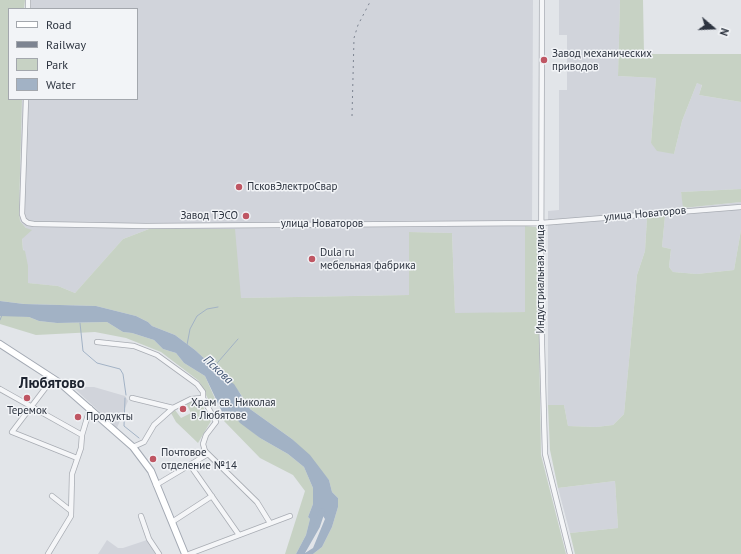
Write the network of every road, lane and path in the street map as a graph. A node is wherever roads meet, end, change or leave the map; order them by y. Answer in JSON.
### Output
{"nodes":[{"id":1,"x":542,"y":0,"type":"edge"},
{"id":2,"x":26,"y":100,"type":"edge"},
{"id":3,"x":741,"y":206,"type":"edge"},
{"id":4,"x":541,"y":223,"type":"junction"},
{"id":5,"x":97,"y":342,"type":"dead end"},
{"id":6,"x":0,"y":344,"type":"edge"},
{"id":7,"x":53,"y":378,"type":"junction"},
{"id":8,"x":0,"y":389,"type":"edge"},
{"id":9,"x":132,"y":398,"type":"dead end"},
{"id":10,"x":203,"y":398,"type":"junction"},
{"id":11,"x":31,"y":406,"type":"junction"},
{"id":12,"x":90,"y":408,"type":"junction"},
{"id":13,"x":173,"y":408,"type":"junction"},
{"id":14,"x":82,"y":435,"type":"junction"},
{"id":15,"x":133,"y":447,"type":"junction"},
{"id":16,"x":208,"y":454,"type":"junction"},
{"id":17,"x":77,"y":458,"type":"junction"},
{"id":18,"x":190,"y":465,"type":"junction"},
{"id":19,"x":156,"y":485,"type":"junction"},
{"id":20,"x":52,"y":496,"type":"dead end"},
{"id":21,"x":212,"y":496,"type":"junction"},
{"id":22,"x":71,"y":510,"type":"junction"},
{"id":23,"x":141,"y":516,"type":"dead end"},
{"id":24,"x":290,"y":516,"type":"dead end"},
{"id":25,"x":172,"y":522,"type":"junction"},
{"id":26,"x":270,"y":523,"type":"junction"},
{"id":27,"x":240,"y":535,"type":"junction"},
{"id":28,"x":48,"y":554,"type":"edge"},
{"id":29,"x":159,"y":554,"type":"edge"},
{"id":30,"x":184,"y":554,"type":"edge"},
{"id":31,"x":570,"y":554,"type":"edge"}],
"edges":[{"from":1,"to":4,"type":"street","name":"Индустриальная улица"},
{"from":2,"to":4,"type":"street","name":"улица Новаторов"},
{"from":3,"to":4,"type":"street","name":"улица Новаторов"},
{"from":4,"to":31,"type":"street","name":"Индустриальная улица"},
{"from":5,"to":10,"type":"street"},
{"from":6,"to":7,"type":"main road"},
{"from":7,"to":11,"type":"street"},
{"from":7,"to":12,"type":"main road"},
{"from":8,"to":11,"type":"street"},
{"from":9,"to":13,"type":"street"},
{"from":10,"to":13,"type":"street"},
{"from":10,"to":16,"type":"street"},
{"from":11,"to":14,"type":"street"},
{"from":11,"to":17,"type":"street"},
{"from":12,"to":14,"type":"street"},
{"from":12,"to":15,"type":"main road"},
{"from":13,"to":15,"type":"street"},
{"from":14,"to":17,"type":"street"},
{"from":15,"to":19,"type":"main road"},
{"from":16,"to":18,"type":"street"},
{"from":16,"to":26,"type":"street"},
{"from":17,"to":22,"type":"street"},
{"from":18,"to":19,"type":"street"},
{"from":18,"to":21,"type":"street"},
{"from":19,"to":25,"type":"main road"},
{"from":20,"to":22,"type":"street"},
{"from":21,"to":25,"type":"street"},
{"from":21,"to":27,"type":"street"},
{"from":22,"to":28,"type":"street"},
{"from":23,"to":29,"type":"street"},
{"from":24,"to":26,"type":"street"},
{"from":25,"to":30,"type":"main road"},
{"from":26,"to":27,"type":"street"},
{"from":27,"to":30,"type":"street"}]}
